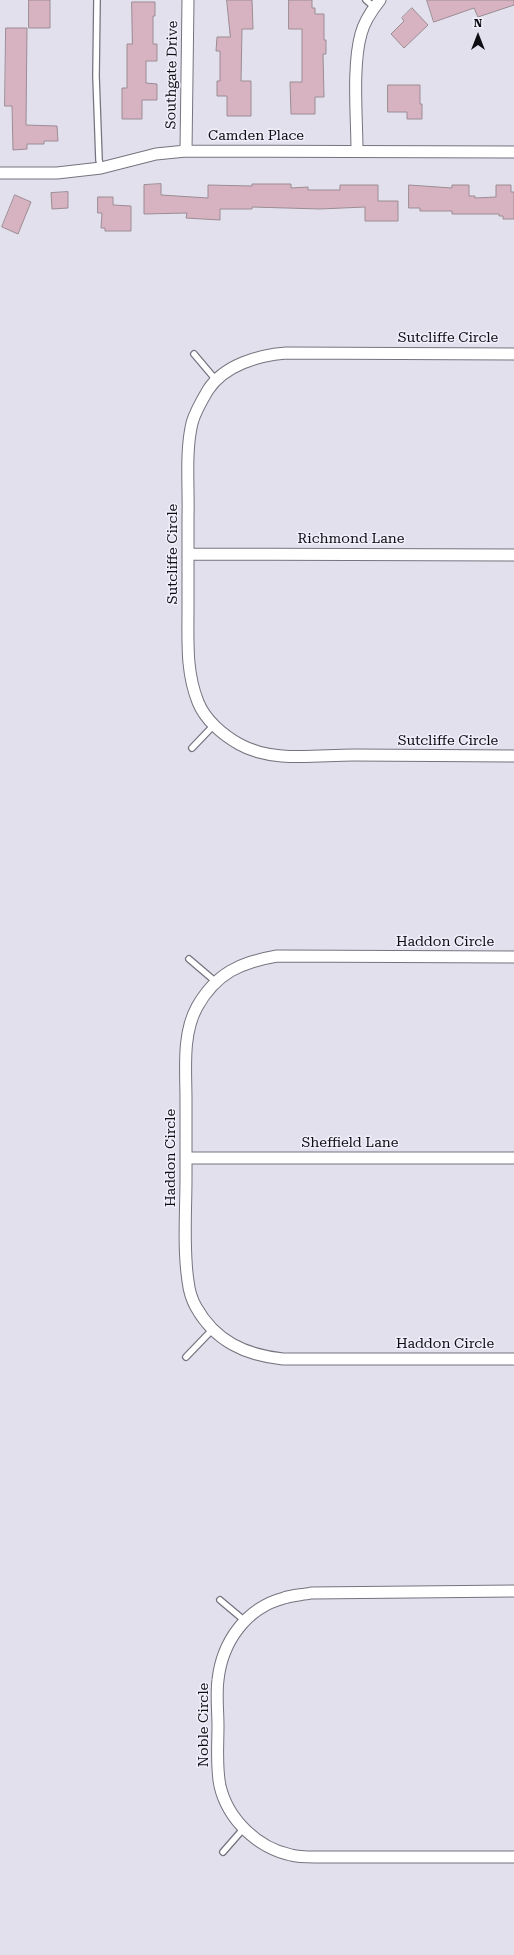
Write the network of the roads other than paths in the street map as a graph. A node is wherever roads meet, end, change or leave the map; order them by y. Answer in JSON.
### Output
{"nodes":[{"id":1,"x":96,"y":0,"type":"edge"},
{"id":2,"x":188,"y":0,"type":"edge"},
{"id":3,"x":374,"y":2,"type":"edge"},
{"id":4,"x":186,"y":150,"type":"junction"},
{"id":5,"x":357,"y":151,"type":"junction"},
{"id":6,"x":514,"y":152,"type":"edge"},
{"id":7,"x":101,"y":168,"type":"junction"},
{"id":8,"x":0,"y":173,"type":"edge"},
{"id":9,"x":194,"y":354,"type":"dead end"},
{"id":10,"x":514,"y":354,"type":"edge"},
{"id":11,"x":216,"y":380,"type":"junction"},
{"id":12,"x":188,"y":554,"type":"junction"},
{"id":13,"x":514,"y":554,"type":"edge"},
{"id":14,"x":214,"y":725,"type":"junction"},
{"id":15,"x":192,"y":748,"type":"dead end"},
{"id":16,"x":514,"y":756,"type":"edge"},
{"id":17,"x":514,"y":957,"type":"edge"},
{"id":18,"x":189,"y":959,"type":"dead end"},
{"id":19,"x":216,"y":982,"type":"junction"},
{"id":20,"x":186,"y":1158,"type":"junction"},
{"id":21,"x":514,"y":1158,"type":"edge"},
{"id":22,"x":212,"y":1330,"type":"junction"},
{"id":23,"x":186,"y":1357,"type":"dead end"},
{"id":24,"x":514,"y":1359,"type":"edge"},
{"id":25,"x":514,"y":1591,"type":"edge"},
{"id":26,"x":220,"y":1600,"type":"dead end"},
{"id":27,"x":245,"y":1621,"type":"junction"},
{"id":28,"x":244,"y":1828,"type":"junction"},
{"id":29,"x":223,"y":1852,"type":"dead end"},
{"id":30,"x":514,"y":1857,"type":"edge"}],
"edges":[{"from":1,"to":7,"type":"lane"},
{"from":2,"to":4,"type":"street","name":"Southgate Drive"},
{"from":3,"to":5,"type":"street"},
{"from":4,"to":5,"type":"street","name":"Camden Place"},
{"from":4,"to":7,"type":"street","name":"Camden Place"},
{"from":5,"to":6,"type":"street","name":"Camden Place"},
{"from":7,"to":8,"type":"street","name":"Camden Place"},
{"from":9,"to":11,"type":"lane"},
{"from":10,"to":11,"type":"street","name":"Sutcliffe Circle"},
{"from":11,"to":12,"type":"street","name":"Sutcliffe Circle"},
{"from":12,"to":13,"type":"street","name":"Richmond Lane"},
{"from":12,"to":14,"type":"street","name":"Sutcliffe Circle"},
{"from":14,"to":15,"type":"lane"},
{"from":14,"to":16,"type":"street","name":"Sutcliffe Circle"},
{"from":17,"to":19,"type":"street","name":"Haddon Circle"},
{"from":18,"to":19,"type":"lane"},
{"from":19,"to":20,"type":"street","name":"Haddon Circle"},
{"from":20,"to":21,"type":"street","name":"Sheffield Lane"},
{"from":20,"to":22,"type":"street","name":"Haddon Circle"},
{"from":22,"to":23,"type":"lane"},
{"from":22,"to":24,"type":"street","name":"Haddon Circle"},
{"from":25,"to":27,"type":"street","name":"Noble Circle"},
{"from":26,"to":27,"type":"lane"},
{"from":27,"to":28,"type":"street","name":"Noble Circle"},
{"from":28,"to":29,"type":"lane"},
{"from":28,"to":30,"type":"street","name":"Noble Circle"}]}
